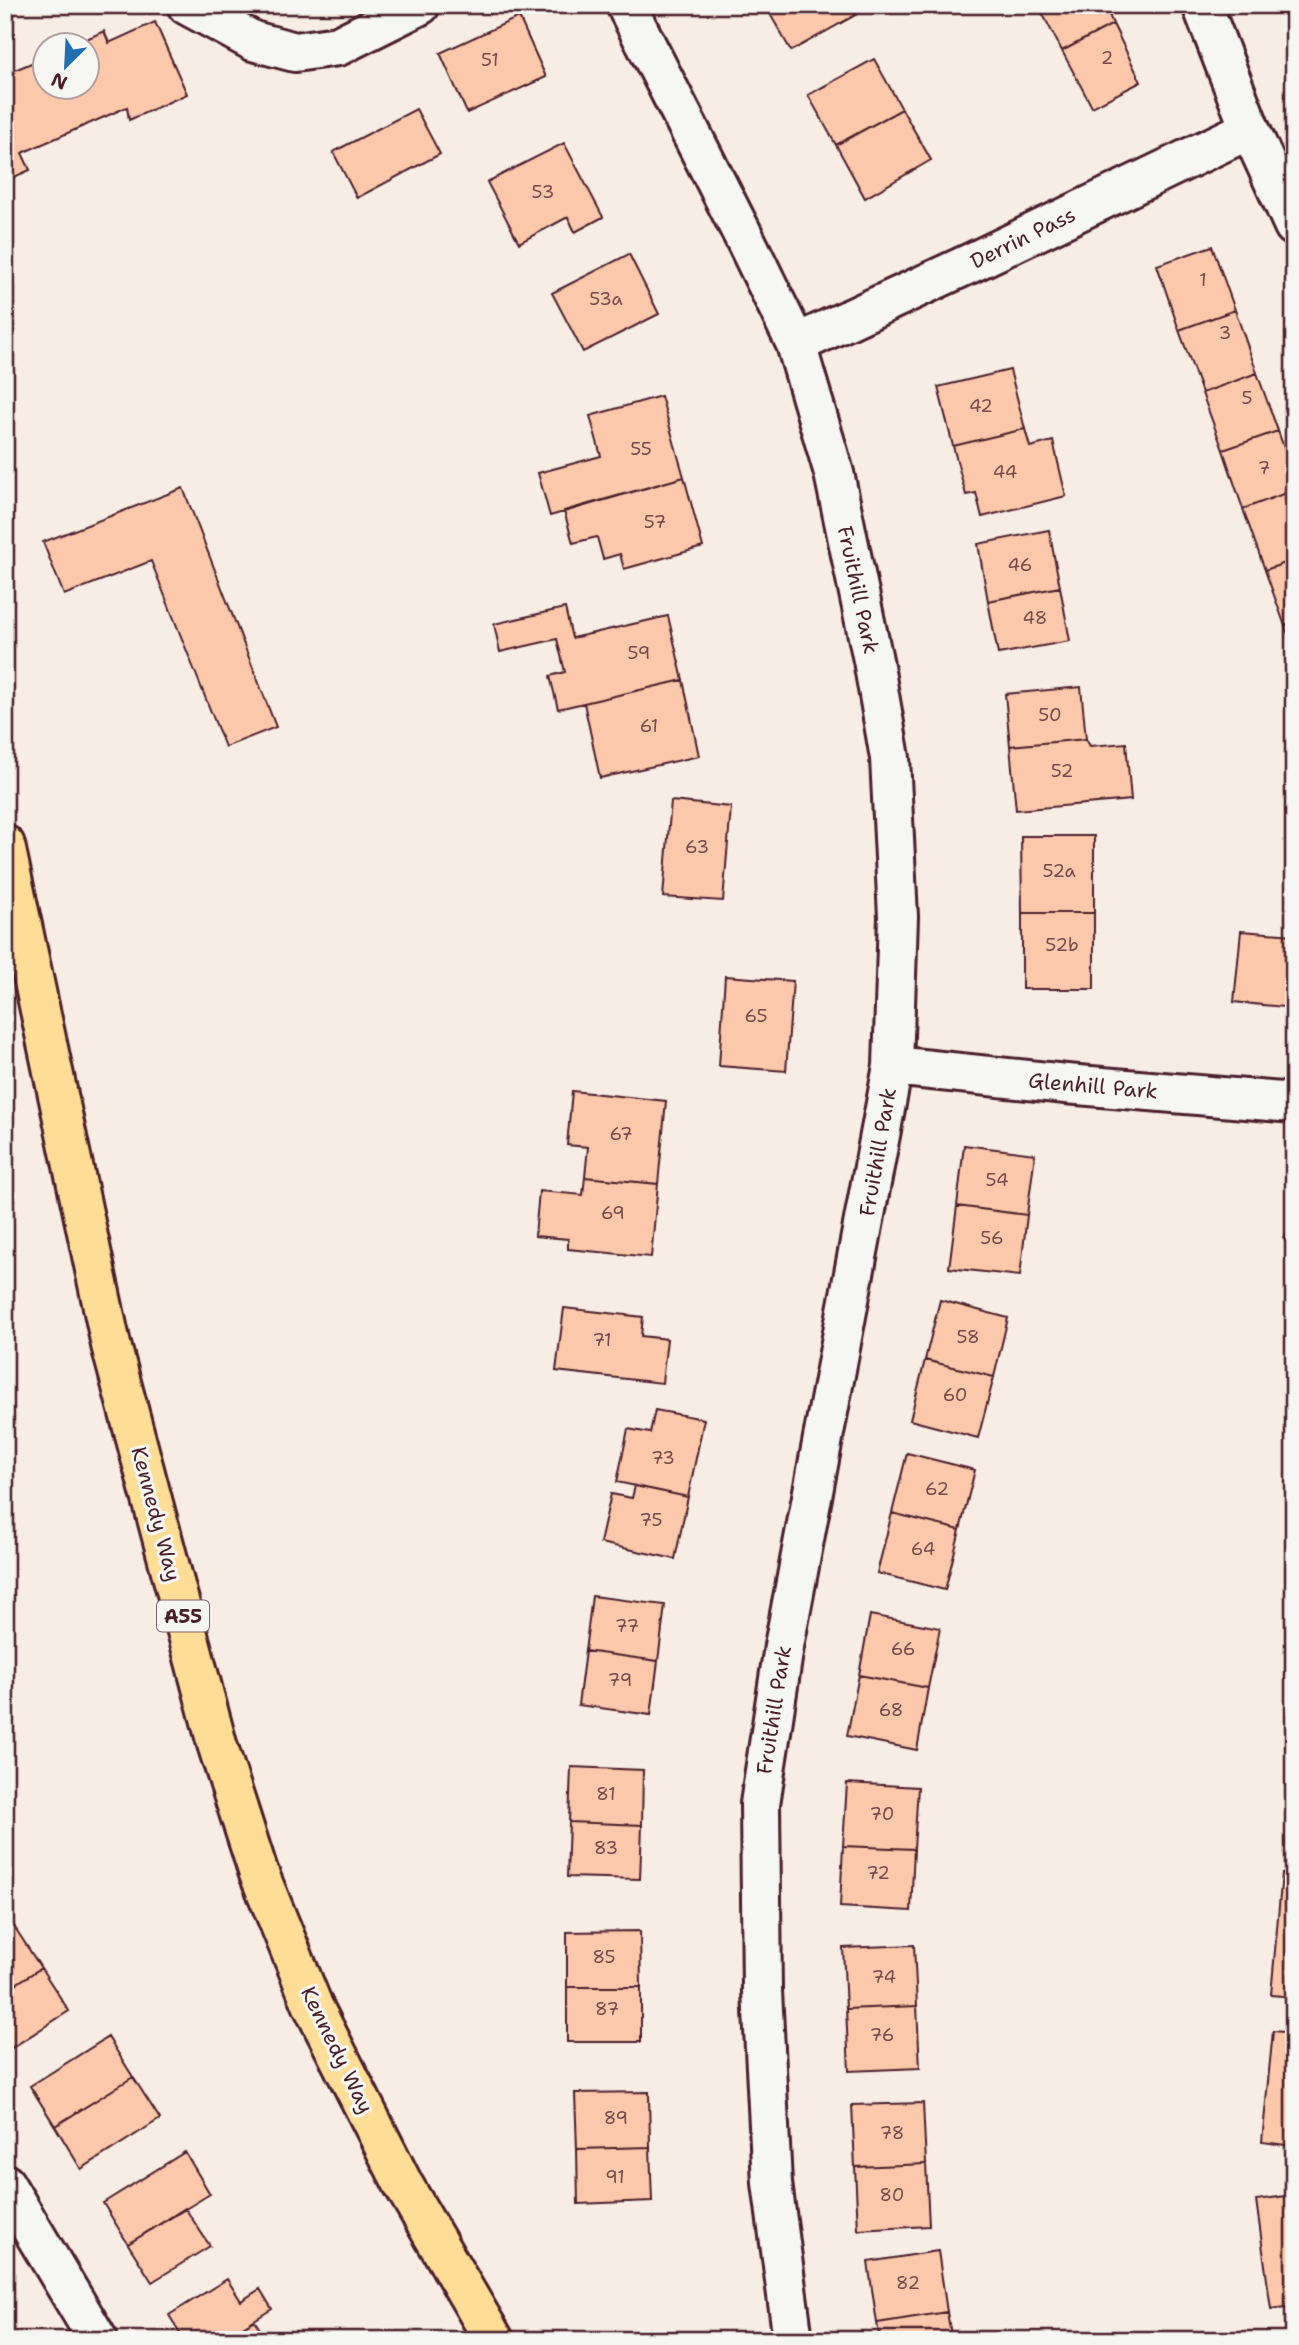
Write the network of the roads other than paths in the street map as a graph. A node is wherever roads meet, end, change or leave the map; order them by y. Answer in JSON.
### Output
{"nodes":[{"id":1,"x":187,"y":5,"type":"edge"},
{"id":2,"x":421,"y":5,"type":"edge"},
{"id":3,"x":626,"y":5,"type":"edge"},
{"id":4,"x":1202,"y":5,"type":"edge"},
{"id":5,"x":1250,"y":129,"type":"junction"},
{"id":6,"x":1294,"y":226,"type":"edge"},
{"id":7,"x":796,"y":344,"type":"junction"},
{"id":8,"x":5,"y":845,"type":"edge"},
{"id":9,"x":893,"y":1066,"type":"junction"},
{"id":10,"x":1294,"y":1104,"type":"edge"},
{"id":11,"x":5,"y":2184,"type":"edge"},
{"id":12,"x":782,"y":2336,"type":"edge"},
{"id":13,"x":98,"y":2340,"type":"edge"},
{"id":14,"x":495,"y":2340,"type":"edge"}],
"edges":[{"from":1,"to":2,"type":"street"},
{"from":3,"to":7,"type":"street","name":"Fruithill Park"},
{"from":4,"to":5,"type":"street"},
{"from":5,"to":6,"type":"street"},
{"from":5,"to":7,"type":"street","name":"Derrin Pass"},
{"from":7,"to":9,"type":"street","name":"Fruithill Park"},
{"from":8,"to":14,"type":"highway","name":"Kennedy Way","number":"A55"},
{"from":9,"to":10,"type":"street","name":"Glenhill Park"},
{"from":9,"to":12,"type":"street","name":"Fruithill Park"},
{"from":11,"to":13,"type":"street"}]}
